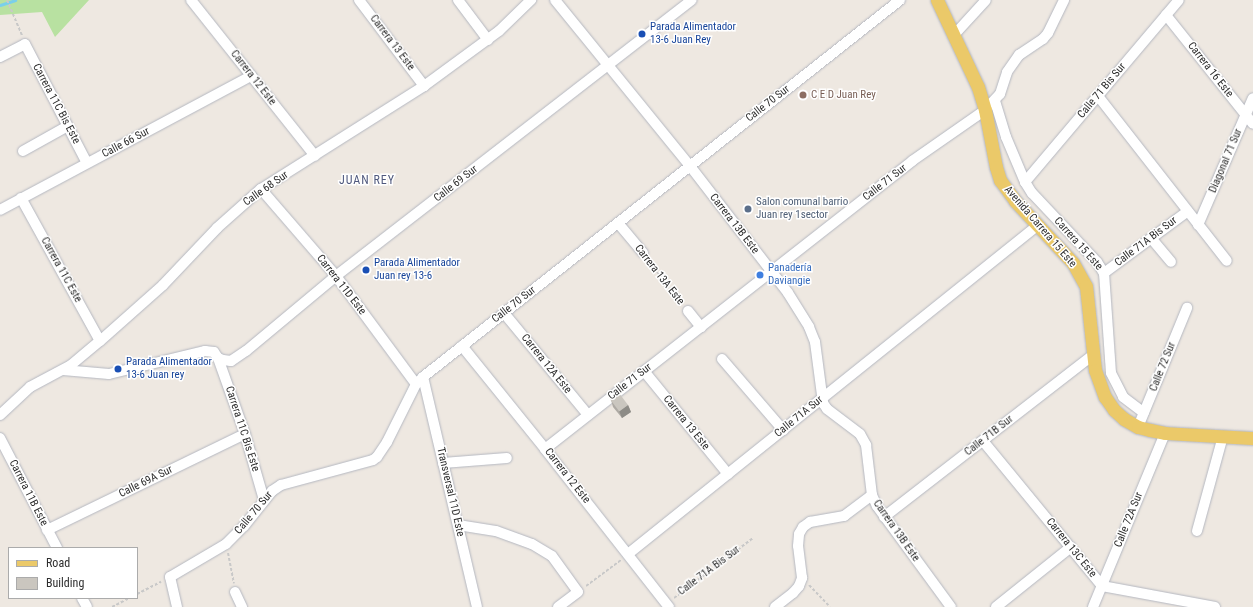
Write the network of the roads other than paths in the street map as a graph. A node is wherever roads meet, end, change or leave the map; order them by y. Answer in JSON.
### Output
{"nodes":[{"id":1,"x":192,"y":0,"type":"edge"},
{"id":2,"x":359,"y":0,"type":"edge"},
{"id":3,"x":458,"y":0,"type":"edge"},
{"id":4,"x":531,"y":0,"type":"edge"},
{"id":5,"x":555,"y":0,"type":"edge"},
{"id":6,"x":692,"y":0,"type":"edge"},
{"id":7,"x":900,"y":0,"type":"edge"},
{"id":8,"x":937,"y":0,"type":"edge"},
{"id":9,"x":986,"y":0,"type":"edge"},
{"id":10,"x":1064,"y":0,"type":"edge"},
{"id":11,"x":1179,"y":0,"type":"edge"},
{"id":12,"x":1166,"y":15,"type":"junction"},
{"id":13,"x":954,"y":35,"type":"junction"},
{"id":14,"x":488,"y":40,"type":"junction"},
{"id":15,"x":0,"y":57,"type":"edge"},
{"id":16,"x":608,"y":67,"type":"junction"},
{"id":17,"x":251,"y":76,"type":"junction"},
{"id":18,"x":424,"y":86,"type":"junction"},
{"id":19,"x":1098,"y":96,"type":"junction"},
{"id":20,"x":1253,"y":98,"type":"edge"},
{"id":21,"x":995,"y":101,"type":"junction"},
{"id":22,"x":985,"y":110,"type":"junction"},
{"id":23,"x":1246,"y":115,"type":"junction"},
{"id":24,"x":1253,"y":124,"type":"edge"},
{"id":25,"x":68,"y":126,"type":"junction"},
{"id":26,"x":23,"y":151,"type":"dead end"},
{"id":27,"x":315,"y":156,"type":"junction"},
{"id":28,"x":87,"y":163,"type":"junction"},
{"id":29,"x":690,"y":166,"type":"junction"},
{"id":30,"x":1025,"y":182,"type":"junction"},
{"id":31,"x":261,"y":189,"type":"junction"},
{"id":32,"x":21,"y":198,"type":"junction"},
{"id":33,"x":0,"y":210,"type":"edge"},
{"id":34,"x":1188,"y":211,"type":"junction"},
{"id":35,"x":618,"y":223,"type":"junction"},
{"id":36,"x":1198,"y":225,"type":"junction"},
{"id":37,"x":1037,"y":226,"type":"junction"},
{"id":38,"x":1151,"y":238,"type":"junction"},
{"id":39,"x":643,"y":253,"type":"road end"},
{"id":40,"x":1171,"y":262,"type":"dead end"},
{"id":41,"x":1227,"y":262,"type":"dead end"},
{"id":42,"x":771,"y":272,"type":"junction"},
{"id":43,"x":1104,"y":273,"type":"junction"},
{"id":44,"x":336,"y":276,"type":"junction"},
{"id":45,"x":1187,"y":308,"type":"dead end"},
{"id":46,"x":688,"y":311,"type":"road end"},
{"id":47,"x":504,"y":313,"type":"junction"},
{"id":48,"x":701,"y":327,"type":"junction"},
{"id":49,"x":100,"y":341,"type":"junction"},
{"id":50,"x":462,"y":346,"type":"junction"},
{"id":51,"x":1093,"y":355,"type":"junction"},
{"id":52,"x":218,"y":358,"type":"junction"},
{"id":53,"x":722,"y":359,"type":"dead end"},
{"id":54,"x":63,"y":370,"type":"junction"},
{"id":55,"x":644,"y":371,"type":"junction"},
{"id":56,"x":419,"y":381,"type":"junction"},
{"id":57,"x":822,"y":398,"type":"junction"},
{"id":58,"x":1144,"y":413,"type":"junction"},
{"id":59,"x":0,"y":415,"type":"edge"},
{"id":60,"x":588,"y":415,"type":"junction"},
{"id":61,"x":1138,"y":427,"type":"junction"},
{"id":62,"x":783,"y":430,"type":"junction"},
{"id":63,"x":1165,"y":433,"type":"junction"},
{"id":64,"x":245,"y":434,"type":"junction"},
{"id":65,"x":1222,"y":436,"type":"junction"},
{"id":66,"x":0,"y":438,"type":"edge"},
{"id":67,"x":1253,"y":438,"type":"edge"},
{"id":68,"x":983,"y":441,"type":"junction"},
{"id":69,"x":545,"y":449,"type":"junction"},
{"id":70,"x":507,"y":458,"type":"dead end"},
{"id":71,"x":443,"y":463,"type":"junction"},
{"id":72,"x":728,"y":474,"type":"junction"},
{"id":73,"x":872,"y":495,"type":"junction"},
{"id":74,"x":264,"y":500,"type":"junction"},
{"id":75,"x":884,"y":517,"type":"junction"},
{"id":76,"x":458,"y":525,"type":"junction"},
{"id":77,"x":48,"y":530,"type":"junction"},
{"id":78,"x":1198,"y":531,"type":"dead end"},
{"id":79,"x":56,"y":547,"type":"edge"},
{"id":80,"x":1071,"y":547,"type":"junction"},
{"id":81,"x":628,"y":554,"type":"junction"},
{"id":82,"x":1102,"y":586,"type":"junction"},
{"id":83,"x":235,"y":592,"type":"road end"},
{"id":84,"x":1175,"y":603,"type":"edge"},
{"id":85,"x":668,"y":605,"type":"edge"},
{"id":86,"x":560,"y":606,"type":"edge"},
{"id":87,"x":177,"y":607,"type":"edge"},
{"id":88,"x":242,"y":607,"type":"edge"},
{"id":89,"x":477,"y":607,"type":"edge"},
{"id":90,"x":775,"y":607,"type":"edge"},
{"id":91,"x":951,"y":607,"type":"edge"},
{"id":92,"x":996,"y":607,"type":"edge"},
{"id":93,"x":1093,"y":607,"type":"edge"},
{"id":94,"x":1215,"y":607,"type":"edge"}],
"edges":[{"from":1,"to":17,"type":"street","name":"Carrera 12 Este"},
{"from":2,"to":18,"type":"street","name":"Carrera 13 Este"},
{"from":3,"to":14,"type":"street"},
{"from":4,"to":14,"type":"street","name":"Calle 68 Sur"},
{"from":5,"to":16,"type":"street","name":"Carrera 13B Este"},
{"from":6,"to":16,"type":"street","name":"Calle 69 Sur"},
{"from":7,"to":29,"type":"street","name":"Calle 70 Sur"},
{"from":8,"to":13,"type":"main road","name":"Avenida Carrera 15 Este"},
{"from":9,"to":13,"type":"street"},
{"from":10,"to":21,"type":"street","name":"Calle 71 Sur"},
{"from":11,"to":12,"type":"street","name":"Calle 71 Bis Sur"},
{"from":12,"to":19,"type":"street","name":"Calle 71 Bis Sur"},
{"from":12,"to":23,"type":"street","name":"Carrera 16 Este"},
{"from":13,"to":22,"type":"main road","name":"Avenida Carrera 15 Este"},
{"from":14,"to":18,"type":"street","name":"Calle 68 Sur"},
{"from":15,"to":25,"type":"street","name":"Carrera 11C Bis Este"},
{"from":16,"to":29,"type":"street","name":"Carrera 13B Este"},
{"from":16,"to":44,"type":"street","name":"Calle 69 Sur"},
{"from":17,"to":27,"type":"street","name":"Carrera 12 Este"},
{"from":17,"to":28,"type":"street","name":"Calle 66 Sur"},
{"from":18,"to":27,"type":"street","name":"Calle 68 Sur"},
{"from":19,"to":30,"type":"street","name":"Calle 71 Bis Sur"},
{"from":19,"to":34,"type":"street"},
{"from":20,"to":23,"type":"street","name":"Diagonal 71 Sur"},
{"from":21,"to":22,"type":"street","name":"Calle 71 Sur"},
{"from":21,"to":30,"type":"street","name":"Carrera 15 Este"},
{"from":22,"to":37,"type":"main road","name":"Avenida Carrera 15 Este"},
{"from":22,"to":42,"type":"street","name":"Calle 71 Sur"},
{"from":23,"to":24,"type":"street","name":"Carrera 16 Este"},
{"from":23,"to":36,"type":"street","name":"Diagonal 71 Sur"},
{"from":25,"to":26,"type":"street"},
{"from":25,"to":28,"type":"street","name":"Carrera 11C Bis Este"},
{"from":27,"to":31,"type":"street","name":"Calle 68 Sur"},
{"from":28,"to":32,"type":"street","name":"Calle 66 Sur"},
{"from":29,"to":35,"type":"street","name":"Calle 70 Sur"},
{"from":29,"to":42,"type":"street","name":"Carrera 13B Este"},
{"from":30,"to":43,"type":"street","name":"Carrera 15 Este"},
{"from":31,"to":44,"type":"street","name":"Carrera 11D Este"},
{"from":31,"to":49,"type":"street","name":"Calle 68 Sur"},
{"from":32,"to":33,"type":"street","name":"Calle 66 Sur"},
{"from":32,"to":49,"type":"street","name":"Carrera 11C Este"},
{"from":34,"to":36,"type":"street"},
{"from":34,"to":38,"type":"street","name":"Calle 71A Bis Sur"},
{"from":35,"to":39,"type":"street","name":"Carrera 13A Este"},
{"from":35,"to":47,"type":"street","name":"Calle 70 Sur"},
{"from":36,"to":41,"type":"street"},
{"from":37,"to":51,"type":"main road","name":"Avenida Carrera 15 Este"},
{"from":37,"to":57,"type":"street","name":"Calle 71A Sur"},
{"from":38,"to":40,"type":"street"},
{"from":38,"to":43,"type":"street","name":"Calle 71A Bis Sur"},
{"from":42,"to":48,"type":"street","name":"Calle 71 Sur"},
{"from":42,"to":57,"type":"street","name":"Carrera 13B Este"},
{"from":43,"to":58,"type":"street","name":"Carrera 15 Este"},
{"from":44,"to":52,"type":"street","name":"Calle 69 Sur"},
{"from":44,"to":56,"type":"street","name":"Carrera 11D Este"},
{"from":45,"to":58,"type":"street","name":"Calle 72 Sur"},
{"from":46,"to":48,"type":"street","name":"Carrera 13A Este"},
{"from":47,"to":50,"type":"street","name":"Calle 70 Sur"},
{"from":47,"to":60,"type":"street","name":"Carrera 12A Este"},
{"from":48,"to":55,"type":"street","name":"Calle 71 Sur"},
{"from":49,"to":54,"type":"street","name":"Calle 68 Sur"},
{"from":50,"to":56,"type":"street","name":"Calle 70 Sur"},
{"from":50,"to":69,"type":"street","name":"Carrera 12 Este"},
{"from":51,"to":61,"type":"main road","name":"Avenida Carrera 15 Este"},
{"from":51,"to":68,"type":"street","name":"Calle 71B Sur"},
{"from":52,"to":54,"type":"street"},
{"from":52,"to":64,"type":"street","name":"Carrera 11C Bis Este"},
{"from":53,"to":62,"type":"street"},
{"from":54,"to":59,"type":"street","name":"Calle 68 Sur"},
{"from":55,"to":60,"type":"street","name":"Calle 71 Sur"},
{"from":55,"to":72,"type":"street","name":"Carrera 13 Este"},
{"from":56,"to":71,"type":"street","name":"Transversal 11D Este"},
{"from":56,"to":74,"type":"street","name":"Calle 70 Sur"},
{"from":57,"to":62,"type":"street","name":"Calle 71A Sur"},
{"from":57,"to":73,"type":"street","name":"Carrera 13B Este"},
{"from":58,"to":61,"type":"street","name":"Calle 72 Sur"},
{"from":60,"to":69,"type":"street","name":"Calle 71 Sur"},
{"from":61,"to":63,"type":"main road","name":"Avenida Carrera 15 Este"},
{"from":62,"to":72,"type":"street","name":"Calle 71A Sur"},
{"from":63,"to":65,"type":"main road","name":"Avenida Carrera 15 Este"},
{"from":63,"to":82,"type":"street","name":"Calle 72A Sur"},
{"from":64,"to":74,"type":"street","name":"Carrera 11C Bis Este"},
{"from":64,"to":77,"type":"street","name":"Calle 69A Sur"},
{"from":65,"to":67,"type":"main road","name":"Avenida Carrera 15 Este"},
{"from":65,"to":78,"type":"street"},
{"from":66,"to":77,"type":"street","name":"Carrera 11B Este"},
{"from":68,"to":75,"type":"street","name":"Calle 71B Sur"},
{"from":68,"to":80,"type":"street","name":"Carrera 13C Este"},
{"from":69,"to":81,"type":"street","name":"Carrera 12 Este"},
{"from":70,"to":71,"type":"street"},
{"from":71,"to":76,"type":"street","name":"Transversal 11D Este"},
{"from":72,"to":81,"type":"street","name":"Calle 71A Sur"},
{"from":73,"to":75,"type":"street","name":"Carrera 13B Este"},
{"from":73,"to":90,"type":"street"},
{"from":74,"to":87,"type":"street","name":"Calle 70 Sur"},
{"from":75,"to":91,"type":"street","name":"Carrera 13B Este"},
{"from":76,"to":86,"type":"street"},
{"from":76,"to":89,"type":"street","name":"Transversal 11D Este"},
{"from":77,"to":79,"type":"street","name":"Carrera 11B Este"},
{"from":80,"to":82,"type":"street","name":"Carrera 13C Este"},
{"from":80,"to":92,"type":"street"},
{"from":81,"to":85,"type":"street","name":"Carrera 12 Este"},
{"from":82,"to":84,"type":"street","name":"Carrera 13C Este"},
{"from":82,"to":93,"type":"street","name":"Calle 72A Sur"},
{"from":83,"to":88,"type":"street"},
{"from":84,"to":94,"type":"street","name":"Carrera 13C Este"}]}
